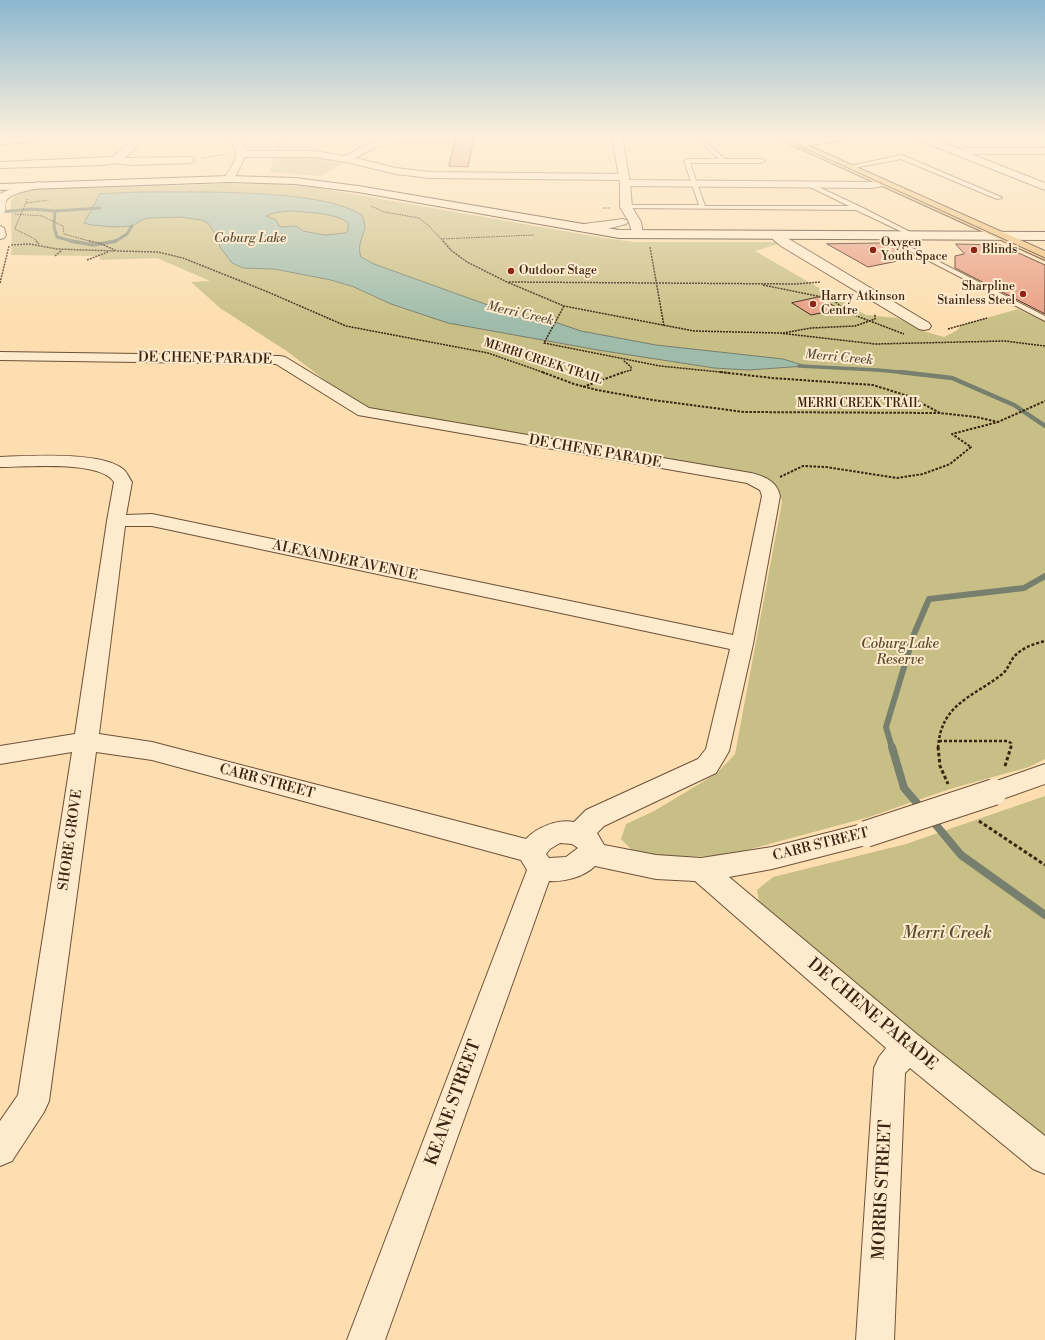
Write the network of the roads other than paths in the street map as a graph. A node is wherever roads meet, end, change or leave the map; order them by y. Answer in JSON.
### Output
{"nodes":[{"id":1,"x":418,"y":200,"type":"edge"},
{"id":2,"x":626,"y":200,"type":"edge"},
{"id":3,"x":700,"y":200,"type":"edge"},
{"id":4,"x":841,"y":200,"type":"edge"},
{"id":5,"x":920,"y":200,"type":"edge"},
{"id":6,"x":702,"y":207,"type":"junction"},
{"id":7,"x":859,"y":208,"type":"junction"},
{"id":8,"x":627,"y":209,"type":"junction"},
{"id":9,"x":621,"y":228,"type":"junction"},
{"id":10,"x":0,"y":230,"type":"edge"},
{"id":11,"x":637,"y":234,"type":"junction"},
{"id":12,"x":775,"y":236,"type":"junction"},
{"id":13,"x":885,"y":236,"type":"junction"},
{"id":14,"x":915,"y":236,"type":"junction"},
{"id":15,"x":1000,"y":236,"type":"junction"},
{"id":16,"x":1045,"y":236,"type":"edge"},
{"id":17,"x":5,"y":241,"type":"edge"},
{"id":18,"x":1045,"y":256,"type":"edge"},
{"id":19,"x":1045,"y":319,"type":"edge"},
{"id":20,"x":924,"y":326,"type":"dead end"},
{"id":21,"x":0,"y":356,"type":"edge"},
{"id":22,"x":0,"y":462,"type":"edge"},
{"id":23,"x":116,"y":522,"type":"junction"},
{"id":24,"x":742,"y":644,"type":"junction"},
{"id":25,"x":86,"y":741,"type":"junction"},
{"id":26,"x":0,"y":755,"type":"edge"},
{"id":27,"x":1045,"y":774,"type":"edge"},
{"id":28,"x":585,"y":844,"type":"junction"},
{"id":29,"x":536,"y":859,"type":"junction"},
{"id":30,"x":701,"y":870,"type":"junction"},
{"id":31,"x":907,"y":1046,"type":"junction"},
{"id":32,"x":0,"y":1148,"type":"edge"},
{"id":33,"x":1045,"y":1157,"type":"edge"},
{"id":34,"x":366,"y":1340,"type":"edge"},
{"id":35,"x":875,"y":1340,"type":"edge"}],
"edges":[{"from":1,"to":9,"type":"street"},
{"from":2,"to":8,"type":"street"},
{"from":3,"to":6,"type":"lane"},
{"from":4,"to":7,"type":"lane"},
{"from":5,"to":15,"type":"highway"},
{"from":6,"to":7,"type":"lane"},
{"from":6,"to":8,"type":"lane"},
{"from":7,"to":14,"type":"lane"},
{"from":8,"to":9,"type":"street"},
{"from":8,"to":11,"type":"street"},
{"from":9,"to":11,"type":"street"},
{"from":10,"to":17,"type":"street"},
{"from":11,"to":12,"type":"street"},
{"from":12,"to":13,"type":"street"},
{"from":12,"to":20,"type":"street"},
{"from":13,"to":14,"type":"street"},
{"from":13,"to":19,"type":"lane"},
{"from":14,"to":15,"type":"street"},
{"from":15,"to":16,"type":"street"},
{"from":15,"to":18,"type":"highway"},
{"from":21,"to":24,"type":"street","name":"DE CHENE PARADE"},
{"from":22,"to":23,"type":"street"},
{"from":23,"to":24,"type":"street","name":"ALEXANDER AVENUE"},
{"from":23,"to":25,"type":"street","name":"SHORE GROVE"},
{"from":24,"to":28,"type":"street"},
{"from":25,"to":26,"type":"street","name":"CARR STREET"},
{"from":25,"to":29,"type":"street","name":"CARR STREET"},
{"from":25,"to":32,"type":"street","name":"SHORE GROVE"},
{"from":27,"to":30,"type":"street","name":"CARR STREET","bridge":true},
{"from":28,"to":29,"type":"street"},
{"from":28,"to":29,"type":"street"},
{"from":28,"to":30,"type":"street","name":"CARR STREET"},
{"from":29,"to":34,"type":"street","name":"KEANE STREET"},
{"from":30,"to":31,"type":"street","name":"DE CHENE PARADE"},
{"from":31,"to":33,"type":"street","name":"DE CHENE PARADE"},
{"from":31,"to":35,"type":"street","name":"MORRIS STREET"}]}
